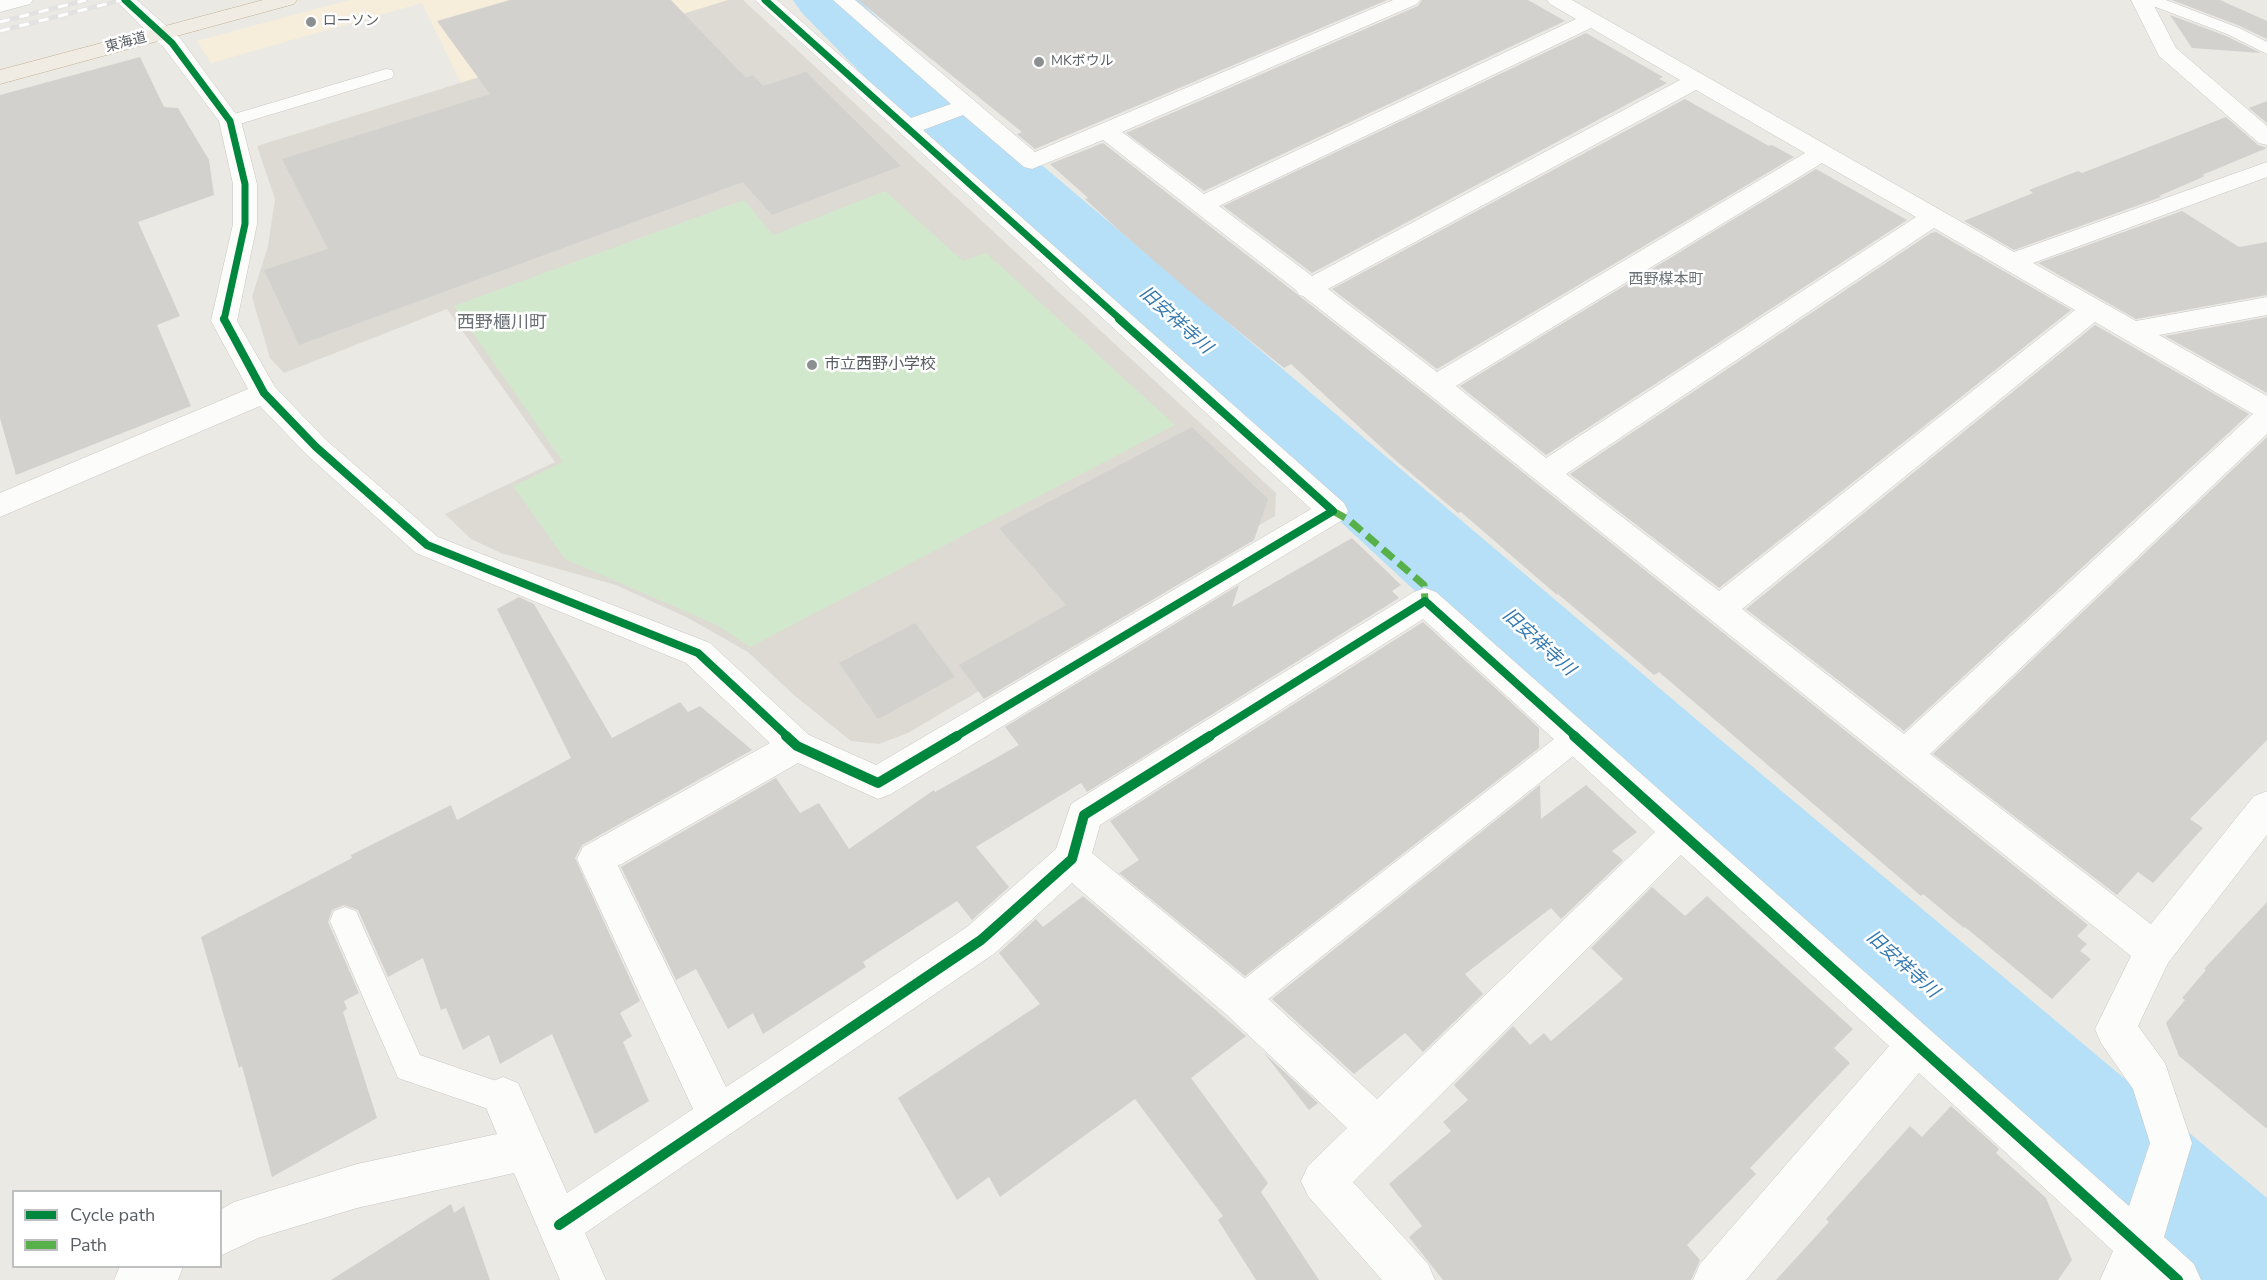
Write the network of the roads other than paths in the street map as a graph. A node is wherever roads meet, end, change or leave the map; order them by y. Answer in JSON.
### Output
{"nodes":[{"id":1,"x":23,"y":0,"type":"edge"},
{"id":2,"x":287,"y":0,"type":"edge"},
{"id":3,"x":765,"y":0,"type":"edge"},
{"id":4,"x":843,"y":0,"type":"edge"},
{"id":5,"x":1410,"y":0,"type":"edge"},
{"id":6,"x":1557,"y":0,"type":"edge"},
{"id":7,"x":2141,"y":0,"type":"edge"},
{"id":8,"x":2151,"y":0,"type":"edge"},
{"id":9,"x":0,"y":6,"type":"edge"},
{"id":10,"x":144,"y":17,"type":"edge"},
{"id":11,"x":1591,"y":20,"type":"junction"},
{"id":12,"x":2267,"y":49,"type":"edge"},
{"id":13,"x":386,"y":74,"type":"dead end"},
{"id":14,"x":0,"y":77,"type":"edge"},
{"id":15,"x":1696,"y":81,"type":"junction"},
{"id":16,"x":966,"y":106,"type":"junction"},
{"id":17,"x":230,"y":121,"type":"junction"},
{"id":18,"x":906,"y":128,"type":"junction"},
{"id":19,"x":1106,"y":131,"type":"junction"},
{"id":20,"x":2263,"y":131,"type":"edge"},
{"id":21,"x":1821,"y":153,"type":"junction"},
{"id":22,"x":2267,"y":169,"type":"edge"},
{"id":23,"x":1201,"y":205,"type":"junction"},
{"id":24,"x":1932,"y":218,"type":"junction"},
{"id":25,"x":2010,"y":262,"type":"junction"},
{"id":26,"x":1308,"y":289,"type":"junction"},
{"id":27,"x":2267,"y":306,"type":"edge"},
{"id":28,"x":2093,"y":310,"type":"junction"},
{"id":29,"x":2131,"y":332,"type":"junction"},
{"id":30,"x":1436,"y":385,"type":"junction"},
{"id":31,"x":264,"y":393,"type":"junction"},
{"id":32,"x":2267,"y":409,"type":"edge"},
{"id":33,"x":2267,"y":417,"type":"edge"},
{"id":34,"x":1545,"y":473,"type":"junction"},
{"id":35,"x":0,"y":506,"type":"edge"},
{"id":36,"x":1719,"y":609,"type":"junction"},
{"id":37,"x":1577,"y":737,"type":"junction"},
{"id":38,"x":797,"y":746,"type":"junction"},
{"id":39,"x":1905,"y":755,"type":"junction"},
{"id":40,"x":2267,"y":807,"type":"edge"},
{"id":41,"x":1681,"y":831,"type":"junction"},
{"id":42,"x":1072,"y":859,"type":"junction"},
{"id":43,"x":345,"y":921,"type":"dead end"},
{"id":44,"x":2154,"y":950,"type":"junction"},
{"id":45,"x":1241,"y":1000,"type":"junction"},
{"id":46,"x":1917,"y":1044,"type":"junction"},
{"id":47,"x":503,"y":1098,"type":"joint"},
{"id":48,"x":719,"y":1118,"type":"junction"},
{"id":49,"x":1376,"y":1126,"type":"junction"},
{"id":50,"x":526,"y":1149,"type":"junction"},
{"id":51,"x":559,"y":1225,"type":"junction"},
{"id":52,"x":222,"y":1233,"type":"edge"},
{"id":53,"x":2131,"y":1262,"type":"edge"},
{"id":54,"x":158,"y":1268,"type":"edge"},
{"id":55,"x":137,"y":1280,"type":"edge"},
{"id":56,"x":583,"y":1280,"type":"edge"},
{"id":57,"x":1412,"y":1280,"type":"edge"},
{"id":58,"x":1716,"y":1280,"type":"edge"},
{"id":59,"x":2178,"y":1280,"type":"edge"}],
"edges":[{"from":1,"to":9,"type":"street"},
{"from":2,"to":10,"type":"highway","name":"東海道"},
{"from":3,"to":18,"type":"street"},
{"from":4,"to":16,"type":"street"},
{"from":5,"to":19,"type":"street"},
{"from":6,"to":11,"type":"street"},
{"from":7,"to":20,"type":"street"},
{"from":8,"to":12,"type":"lane"},
{"from":10,"to":14,"type":"highway","name":"東海道"},
{"from":10,"to":17,"type":"street"},
{"from":11,"to":15,"type":"street"},
{"from":11,"to":23,"type":"street"},
{"from":13,"to":17,"type":"lane"},
{"from":15,"to":21,"type":"street"},
{"from":15,"to":26,"type":"street"},
{"from":16,"to":18,"type":"street"},
{"from":16,"to":19,"type":"street"},
{"from":17,"to":31,"type":"street"},
{"from":18,"to":38,"type":"street"},
{"from":19,"to":23,"type":"street"},
{"from":21,"to":24,"type":"street"},
{"from":21,"to":30,"type":"street"},
{"from":22,"to":25,"type":"street"},
{"from":23,"to":26,"type":"street"},
{"from":24,"to":25,"type":"street"},
{"from":24,"to":34,"type":"street"},
{"from":25,"to":28,"type":"street"},
{"from":26,"to":30,"type":"street"},
{"from":27,"to":29,"type":"street"},
{"from":28,"to":29,"type":"street"},
{"from":28,"to":36,"type":"street"},
{"from":29,"to":32,"type":"street"},
{"from":30,"to":34,"type":"street"},
{"from":31,"to":35,"type":"street"},
{"from":31,"to":38,"type":"street"},
{"from":33,"to":39,"type":"street"},
{"from":34,"to":36,"type":"street"},
{"from":36,"to":39,"type":"street"},
{"from":37,"to":41,"type":"street"},
{"from":37,"to":42,"type":"street"},
{"from":37,"to":45,"type":"lane"},
{"from":38,"to":48,"type":"street"},
{"from":39,"to":44,"type":"street"},
{"from":40,"to":44,"type":"street"},
{"from":41,"to":46,"type":"street"},
{"from":41,"to":49,"type":"street"},
{"from":42,"to":45,"type":"street"},
{"from":42,"to":48,"type":"street"},
{"from":43,"to":47,"type":"lane"},
{"from":44,"to":53,"type":"street"},
{"from":45,"to":49,"type":"street"},
{"from":46,"to":53,"type":"street"},
{"from":46,"to":58,"type":"street"},
{"from":47,"to":50,"type":"street"},
{"from":48,"to":51,"type":"street"},
{"from":49,"to":57,"type":"street"},
{"from":50,"to":51,"type":"street"},
{"from":50,"to":52,"type":"street"},
{"from":51,"to":56,"type":"street"},
{"from":53,"to":59,"type":"street"},
{"from":54,"to":55,"type":"street"}]}
